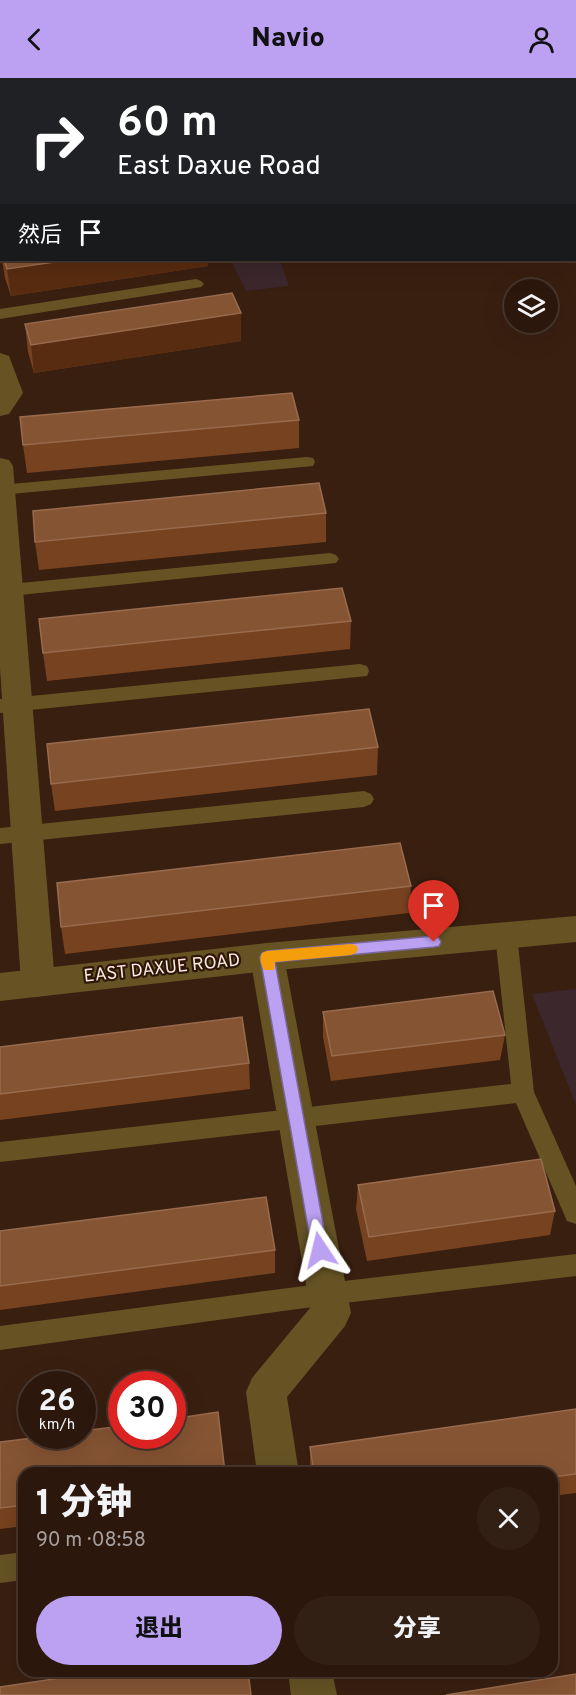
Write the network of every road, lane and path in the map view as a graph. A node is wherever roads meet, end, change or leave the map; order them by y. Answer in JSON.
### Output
{"nodes":[{"id":1,"x":196,"y":284,"type":"dead end"},
{"id":2,"x":0,"y":314,"type":"edge"},
{"id":3,"x":0,"y":361,"type":"edge"},
{"id":4,"x":0,"y":408,"type":"edge"},
{"id":5,"x":307,"y":462,"type":"dead end"},
{"id":6,"x":1,"y":482,"type":"edge"},
{"id":7,"x":330,"y":559,"type":"dead end"},
{"id":8,"x":5,"y":590,"type":"edge"},
{"id":9,"x":360,"y":671,"type":"dead end"},
{"id":10,"x":9,"y":705,"type":"edge"},
{"id":11,"x":364,"y":799,"type":"dead end"},
{"id":12,"x":14,"y":834,"type":"edge"},
{"id":13,"x":576,"y":929,"type":"edge"},
{"id":14,"x":506,"y":935,"type":"junction"},
{"id":15,"x":267,"y":957,"type":"junction"},
{"id":16,"x":38,"y":983,"type":"junction"},
{"id":17,"x":0,"y":987,"type":"edge"},
{"id":18,"x":523,"y":1092,"type":"junction"},
{"id":19,"x":296,"y":1118,"type":"junction"},
{"id":20,"x":0,"y":1152,"type":"edge"},
{"id":21,"x":576,"y":1214,"type":"edge"},
{"id":22,"x":576,"y":1265,"type":"edge"},
{"id":23,"x":327,"y":1294,"type":"junction"},
{"id":24,"x":0,"y":1338,"type":"edge"},
{"id":25,"x":277,"y":1467,"type":"edge"},
{"id":26,"x":18,"y":1567,"type":"edge"},
{"id":27,"x":0,"y":1569,"type":"edge"},
{"id":28,"x":311,"y":1677,"type":"edge"},
{"id":29,"x":314,"y":1695,"type":"edge"}],
"edges":[{"from":1,"to":2,"type":"lane"},
{"from":3,"to":4,"type":"street"},
{"from":5,"to":6,"type":"lane"},
{"from":6,"to":8,"type":"street"},
{"from":7,"to":8,"type":"lane"},
{"from":8,"to":10,"type":"street"},
{"from":9,"to":10,"type":"lane"},
{"from":10,"to":12,"type":"street"},
{"from":11,"to":12,"type":"lane"},
{"from":12,"to":16,"type":"street"},
{"from":13,"to":14,"type":"street","name":"EAST DAXUE ROAD"},
{"from":14,"to":15,"type":"street","name":"EAST DAXUE ROAD"},
{"from":14,"to":18,"type":"lane"},
{"from":15,"to":16,"type":"street","name":"EAST DAXUE ROAD"},
{"from":15,"to":19,"type":"street"},
{"from":16,"to":17,"type":"street","name":"EAST DAXUE ROAD"},
{"from":18,"to":19,"type":"lane"},
{"from":18,"to":21,"type":"lane"},
{"from":19,"to":20,"type":"lane"},
{"from":19,"to":23,"type":"street"},
{"from":22,"to":23,"type":"lane"},
{"from":23,"to":24,"type":"lane"},
{"from":23,"to":25,"type":"street"},
{"from":26,"to":27,"type":"lane"},
{"from":28,"to":29,"type":"street"}]}
